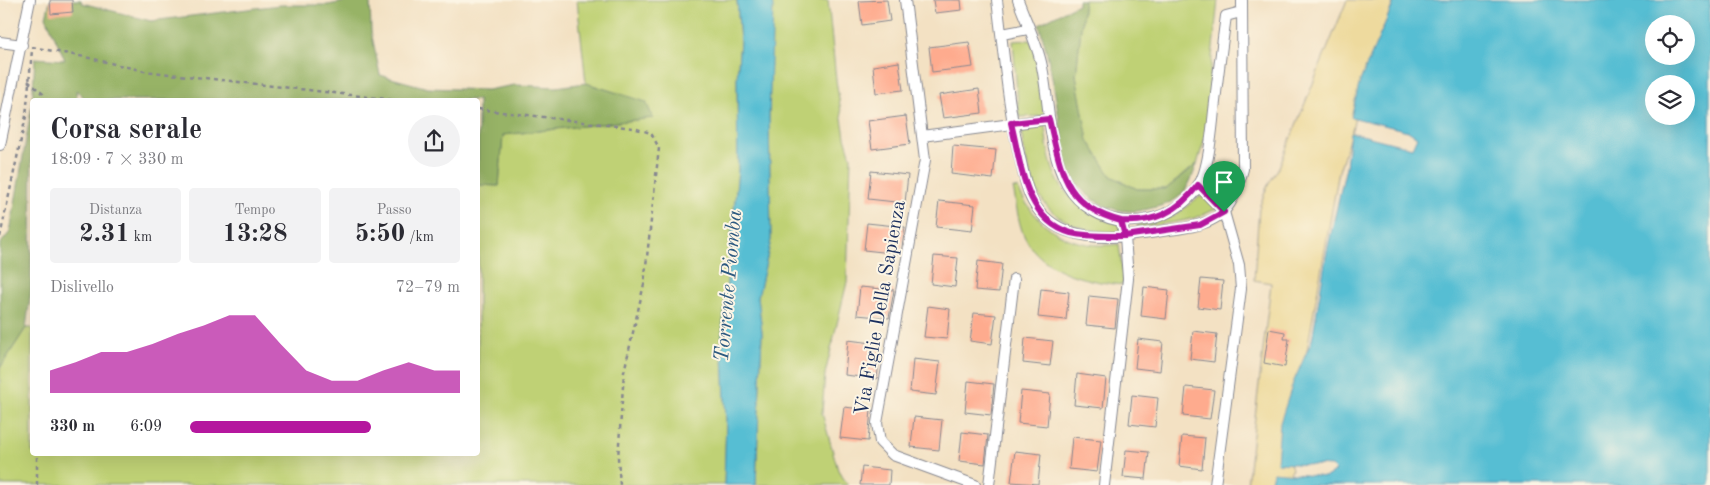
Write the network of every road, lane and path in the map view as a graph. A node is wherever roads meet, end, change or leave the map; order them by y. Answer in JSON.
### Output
{"nodes":[{"id":1,"x":30,"y":0,"type":"edge"},
{"id":2,"x":905,"y":0,"type":"edge"},
{"id":3,"x":997,"y":0,"type":"edge"},
{"id":4,"x":1018,"y":0,"type":"edge"},
{"id":5,"x":1242,"y":0,"type":"edge"},
{"id":6,"x":1241,"y":12,"type":"junction"},
{"id":7,"x":1028,"y":29,"type":"junction"},
{"id":8,"x":1002,"y":34,"type":"junction"},
{"id":9,"x":0,"y":42,"type":"edge"},
{"id":10,"x":22,"y":45,"type":"junction"},
{"id":11,"x":44,"y":98,"type":"edge"},
{"id":12,"x":377,"y":98,"type":"edge"},
{"id":13,"x":480,"y":110,"type":"edge"},
{"id":14,"x":1049,"y":119,"type":"junction"},
{"id":15,"x":1011,"y":123,"type":"junction"},
{"id":16,"x":922,"y":136,"type":"junction"},
{"id":17,"x":0,"y":144,"type":"edge"},
{"id":18,"x":1198,"y":185,"type":"junction"},
{"id":19,"x":1224,"y":212,"type":"junction"},
{"id":20,"x":1121,"y":221,"type":"junction"},
{"id":21,"x":1125,"y":236,"type":"junction"},
{"id":22,"x":0,"y":238,"type":"edge"},
{"id":23,"x":1014,"y":279,"type":"dead end"},
{"id":24,"x":37,"y":456,"type":"edge"},
{"id":25,"x":37,"y":485,"type":"edge"},
{"id":26,"x":620,"y":485,"type":"edge"},
{"id":27,"x":974,"y":485,"type":"edge"},
{"id":28,"x":989,"y":485,"type":"edge"},
{"id":29,"x":1104,"y":485,"type":"edge"},
{"id":30,"x":1215,"y":485,"type":"edge"}],
"edges":[{"from":1,"to":10,"type":"street"},
{"from":2,"to":16,"type":"street","name":"Via Figlie Della Sapienza"},
{"from":3,"to":8,"type":"street"},
{"from":4,"to":7,"type":"street"},
{"from":5,"to":6,"type":"street"},
{"from":6,"to":18,"type":"street"},
{"from":6,"to":19,"type":"street"},
{"from":7,"to":8,"type":"street"},
{"from":7,"to":14,"type":"street"},
{"from":8,"to":15,"type":"street"},
{"from":9,"to":10,"type":"street"},
{"from":10,"to":12,"type":"path"},
{"from":10,"to":17,"type":"street"},
{"from":11,"to":22,"type":"path"},
{"from":13,"to":26,"type":"path"},
{"from":14,"to":15,"type":"street"},
{"from":14,"to":20,"type":"street"},
{"from":15,"to":16,"type":"street"},
{"from":15,"to":21,"type":"street"},
{"from":16,"to":27,"type":"street","name":"Via Figlie Della Sapienza"},
{"from":18,"to":19,"type":"street"},
{"from":18,"to":20,"type":"street"},
{"from":19,"to":21,"type":"street"},
{"from":19,"to":30,"type":"street"},
{"from":20,"to":21,"type":"street"},
{"from":21,"to":29,"type":"street"},
{"from":23,"to":28,"type":"street"},
{"from":24,"to":25,"type":"path"}]}
